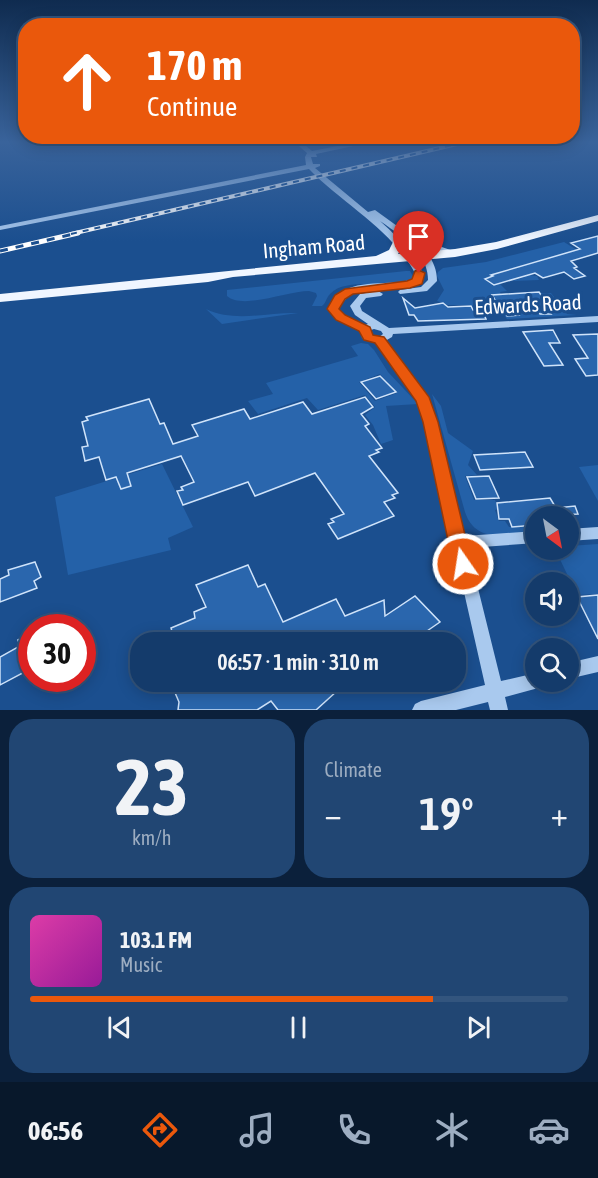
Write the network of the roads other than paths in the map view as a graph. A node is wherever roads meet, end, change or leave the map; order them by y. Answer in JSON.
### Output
{"nodes":[{"id":1,"x":274,"y":174,"type":"edge"},
{"id":2,"x":319,"y":174,"type":"edge"},
{"id":3,"x":323,"y":174,"type":"edge"},
{"id":4,"x":364,"y":206,"type":"junction"},
{"id":5,"x":598,"y":218,"type":"edge"},
{"id":6,"x":598,"y":226,"type":"edge"},
{"id":7,"x":0,"y":228,"type":"edge"},
{"id":8,"x":398,"y":243,"type":"junction"},
{"id":9,"x":455,"y":253,"type":"junction"},
{"id":10,"x":421,"y":261,"type":"junction"},
{"id":11,"x":369,"y":262,"type":"junction"},
{"id":12,"x":208,"y":278,"type":"junction"},
{"id":13,"x":0,"y":298,"type":"edge"},
{"id":14,"x":598,"y":319,"type":"edge"},
{"id":15,"x":381,"y":332,"type":"junction"},
{"id":16,"x":598,"y":533,"type":"edge"},
{"id":17,"x":579,"y":534,"type":"edge"},
{"id":18,"x":525,"y":538,"type":"edge"},
{"id":19,"x":457,"y":543,"type":"junction"},
{"id":20,"x":598,"y":664,"type":"edge"},
{"id":21,"x":579,"y":668,"type":"edge"},
{"id":22,"x":525,"y":687,"type":"edge"},
{"id":23,"x":496,"y":702,"type":"edge"},
{"id":24,"x":421,"y":710,"type":"edge"}],
"edges":[{"from":1,"to":7,"type":"street"},
{"from":2,"to":8,"type":"street"},
{"from":3,"to":4,"type":"street"},
{"from":4,"to":9,"type":"street"},
{"from":4,"to":10,"type":"street"},
{"from":5,"to":9,"type":"main road","name":"Ingham Road"},
{"from":6,"to":10,"type":"main road","name":"Ingham Road"},
{"from":8,"to":10,"type":"street"},
{"from":8,"to":11,"type":"main road"},
{"from":9,"to":10,"type":"main road","name":"Ingham Road"},
{"from":10,"to":11,"type":"main road","name":"Ingham Road"},
{"from":10,"to":12,"type":"main road","name":"Ingham Road"},
{"from":10,"to":15,"type":"street"},
{"from":10,"to":15,"type":"street","name":"Edwards Road"},
{"from":11,"to":12,"type":"main road","name":"Ingham Road"},
{"from":12,"to":13,"type":"main road","name":"Ingham Road"},
{"from":14,"to":15,"type":"street","name":"Edwards Road"},
{"from":15,"to":19,"type":"street"},
{"from":16,"to":17,"type":"street"},
{"from":18,"to":19,"type":"street"},
{"from":19,"to":23,"type":"street"},
{"from":20,"to":21,"type":"street"},
{"from":22,"to":23,"type":"street"},
{"from":23,"to":24,"type":"street"}]}
